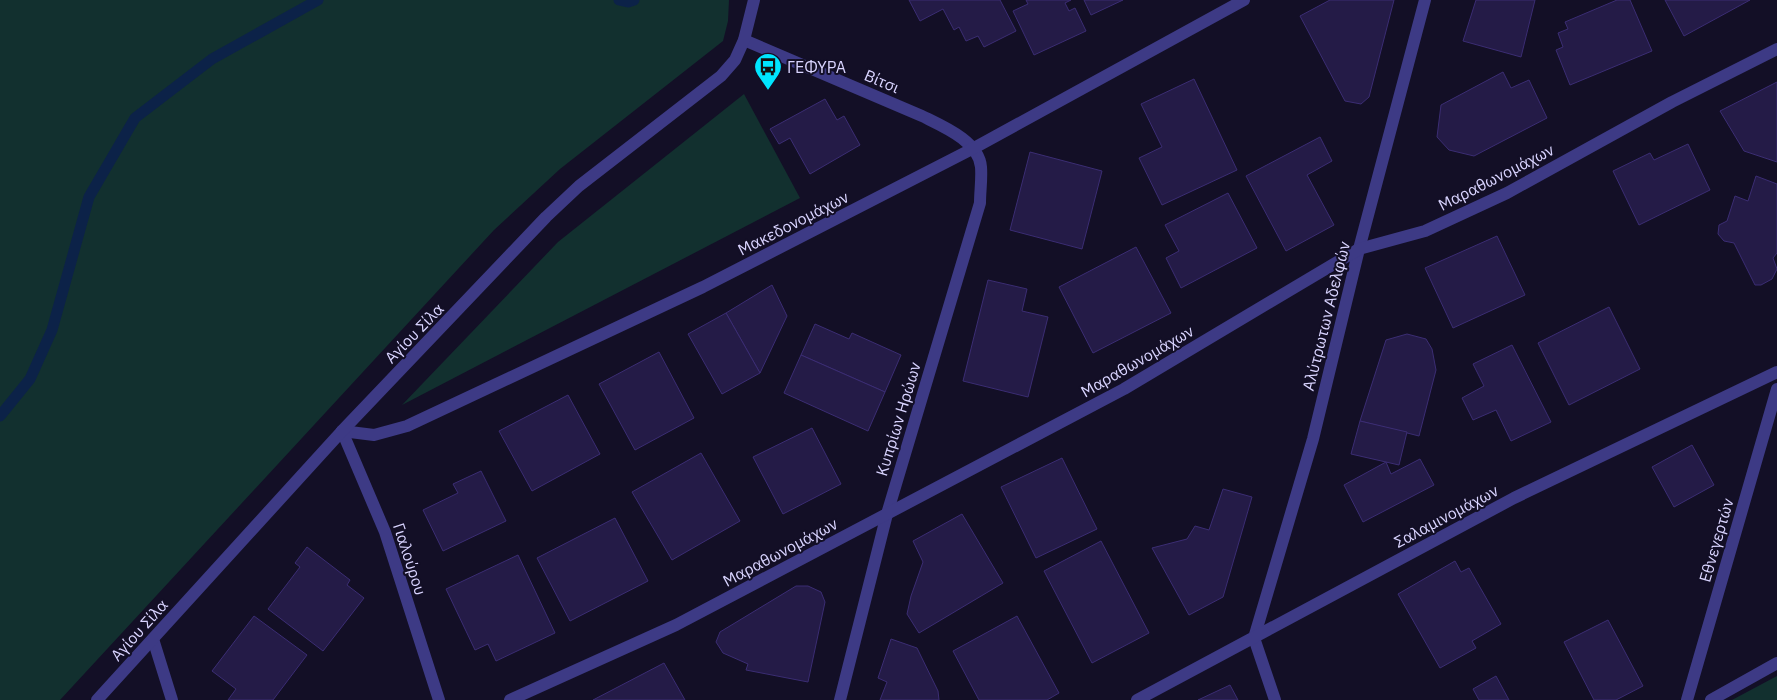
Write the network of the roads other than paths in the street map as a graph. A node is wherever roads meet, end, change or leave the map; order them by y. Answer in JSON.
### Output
{"nodes":[{"id":1,"x":754,"y":0,"type":"edge"},
{"id":2,"x":1244,"y":0,"type":"edge"},
{"id":3,"x":1425,"y":0,"type":"edge"},
{"id":4,"x":744,"y":40,"type":"junction"},
{"id":5,"x":1777,"y":49,"type":"edge"},
{"id":6,"x":974,"y":148,"type":"junction"},
{"id":7,"x":1359,"y":249,"type":"junction"},
{"id":8,"x":1777,"y":372,"type":"edge"},
{"id":9,"x":1777,"y":389,"type":"edge"},
{"id":10,"x":342,"y":431,"type":"junction"},
{"id":11,"x":887,"y":514,"type":"junction"},
{"id":12,"x":1254,"y":638,"type":"junction"},
{"id":13,"x":153,"y":639,"type":"junction"},
{"id":14,"x":1777,"y":663,"type":"edge"},
{"id":15,"x":97,"y":700,"type":"edge"},
{"id":16,"x":172,"y":700,"type":"edge"},
{"id":17,"x":438,"y":700,"type":"edge"},
{"id":18,"x":510,"y":700,"type":"edge"},
{"id":19,"x":840,"y":700,"type":"edge"},
{"id":20,"x":1137,"y":700,"type":"edge"},
{"id":21,"x":1275,"y":700,"type":"edge"},
{"id":22,"x":1687,"y":700,"type":"edge"},
{"id":23,"x":1711,"y":700,"type":"edge"}],
"edges":[{"from":1,"to":4,"type":"street","name":"Αγίου Σίλα"},
{"from":2,"to":6,"type":"street","name":"Μακεδονομάχων"},
{"from":3,"to":7,"type":"street","name":"Αλύτρωτων Αδελφών"},
{"from":4,"to":6,"type":"street","name":"Βίτσι"},
{"from":4,"to":10,"type":"street","name":"Αγίου Σίλα"},
{"from":5,"to":7,"type":"street","name":"Μαραθωνομάχων"},
{"from":6,"to":10,"type":"street","name":"Μακεδονομάχων"},
{"from":6,"to":11,"type":"street","name":"Κυπρίων Ηρώων"},
{"from":7,"to":11,"type":"street","name":"Μαραθωνομάχων"},
{"from":7,"to":12,"type":"street","name":"Αλύτρωτων Αδελφών"},
{"from":8,"to":12,"type":"street","name":"Σαλαμινομάχων"},
{"from":9,"to":22,"type":"street","name":"Εθνεγερτών"},
{"from":10,"to":13,"type":"street","name":"Αγίου Σίλα"},
{"from":10,"to":17,"type":"street","name":"Γιαλούρου"},
{"from":11,"to":18,"type":"street","name":"Μαραθωνομάχων"},
{"from":11,"to":19,"type":"street","name":"Κυπρίων Ηρώων"},
{"from":12,"to":20,"type":"street","name":"Σαλαμινομάχων"},
{"from":12,"to":21,"type":"street"},
{"from":13,"to":15,"type":"street","name":"Αγίου Σίλα"},
{"from":13,"to":16,"type":"street"},
{"from":14,"to":23,"type":"street"}]}
